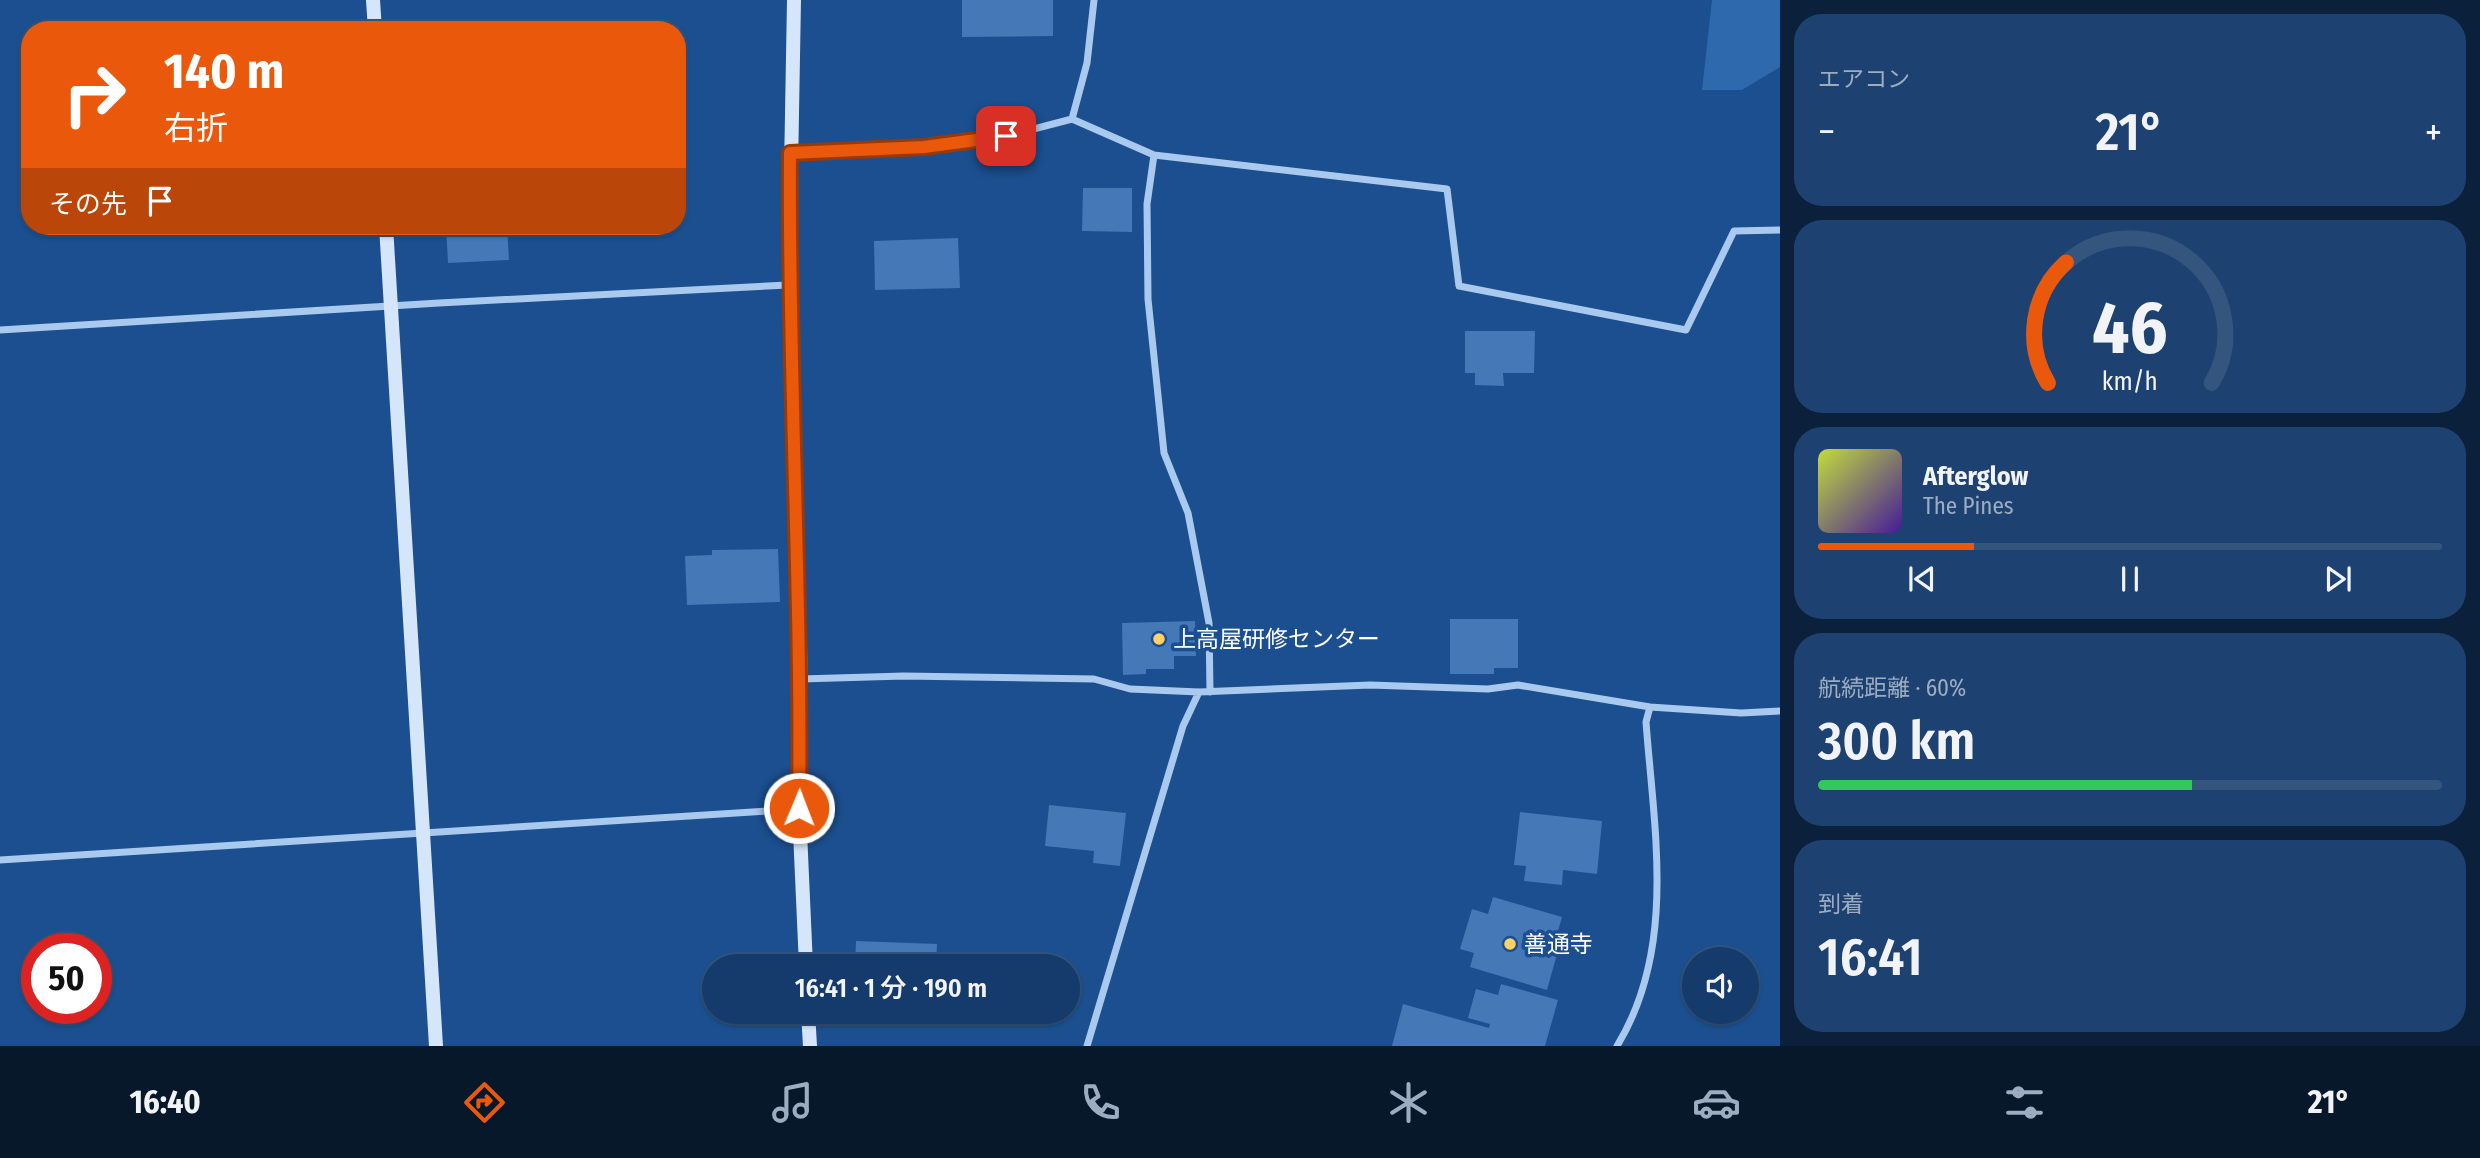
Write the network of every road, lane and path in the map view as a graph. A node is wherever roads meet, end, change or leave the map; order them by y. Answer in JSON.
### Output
{"nodes":[{"id":1,"x":373,"y":0,"type":"edge"},
{"id":2,"x":794,"y":0,"type":"edge"},
{"id":3,"x":1094,"y":0,"type":"edge"},
{"id":4,"x":374,"y":21,"type":"edge"},
{"id":5,"x":1072,"y":119,"type":"junction"},
{"id":6,"x":790,"y":153,"type":"junction"},
{"id":7,"x":1154,"y":155,"type":"junction"},
{"id":8,"x":1780,"y":230,"type":"edge"},
{"id":9,"x":387,"y":235,"type":"edge"},
{"id":10,"x":789,"y":285,"type":"junction"},
{"id":11,"x":391,"y":307,"type":"junction"},
{"id":12,"x":0,"y":331,"type":"edge"},
{"id":13,"x":801,"y":679,"type":"junction"},
{"id":14,"x":1199,"y":692,"type":"junction"},
{"id":15,"x":1210,"y":692,"type":"junction"},
{"id":16,"x":1650,"y":707,"type":"junction"},
{"id":17,"x":1780,"y":711,"type":"edge"},
{"id":18,"x":799,"y":808,"type":"junction"},
{"id":19,"x":422,"y":831,"type":"junction"},
{"id":20,"x":0,"y":860,"type":"edge"},
{"id":21,"x":805,"y":954,"type":"edge"},
{"id":22,"x":809,"y":1024,"type":"edge"},
{"id":23,"x":436,"y":1046,"type":"edge"},
{"id":24,"x":810,"y":1046,"type":"edge"},
{"id":25,"x":1087,"y":1046,"type":"edge"},
{"id":26,"x":1617,"y":1046,"type":"edge"}],
"edges":[{"from":1,"to":4,"type":"main road"},
{"from":2,"to":6,"type":"main road"},
{"from":3,"to":5,"type":"street"},
{"from":5,"to":6,"type":"street"},
{"from":5,"to":7,"type":"street"},
{"from":6,"to":10,"type":"main road"},
{"from":7,"to":8,"type":"street"},
{"from":7,"to":15,"type":"street"},
{"from":9,"to":11,"type":"main road"},
{"from":10,"to":11,"type":"street"},
{"from":10,"to":13,"type":"main road"},
{"from":11,"to":12,"type":"street"},
{"from":11,"to":19,"type":"main road"},
{"from":13,"to":14,"type":"street"},
{"from":13,"to":18,"type":"main road"},
{"from":14,"to":15,"type":"street"},
{"from":14,"to":25,"type":"street"},
{"from":15,"to":16,"type":"street"},
{"from":16,"to":17,"type":"street"},
{"from":16,"to":26,"type":"street"},
{"from":18,"to":19,"type":"street"},
{"from":18,"to":21,"type":"main road"},
{"from":19,"to":20,"type":"street"},
{"from":19,"to":23,"type":"main road"},
{"from":22,"to":24,"type":"main road"}]}
